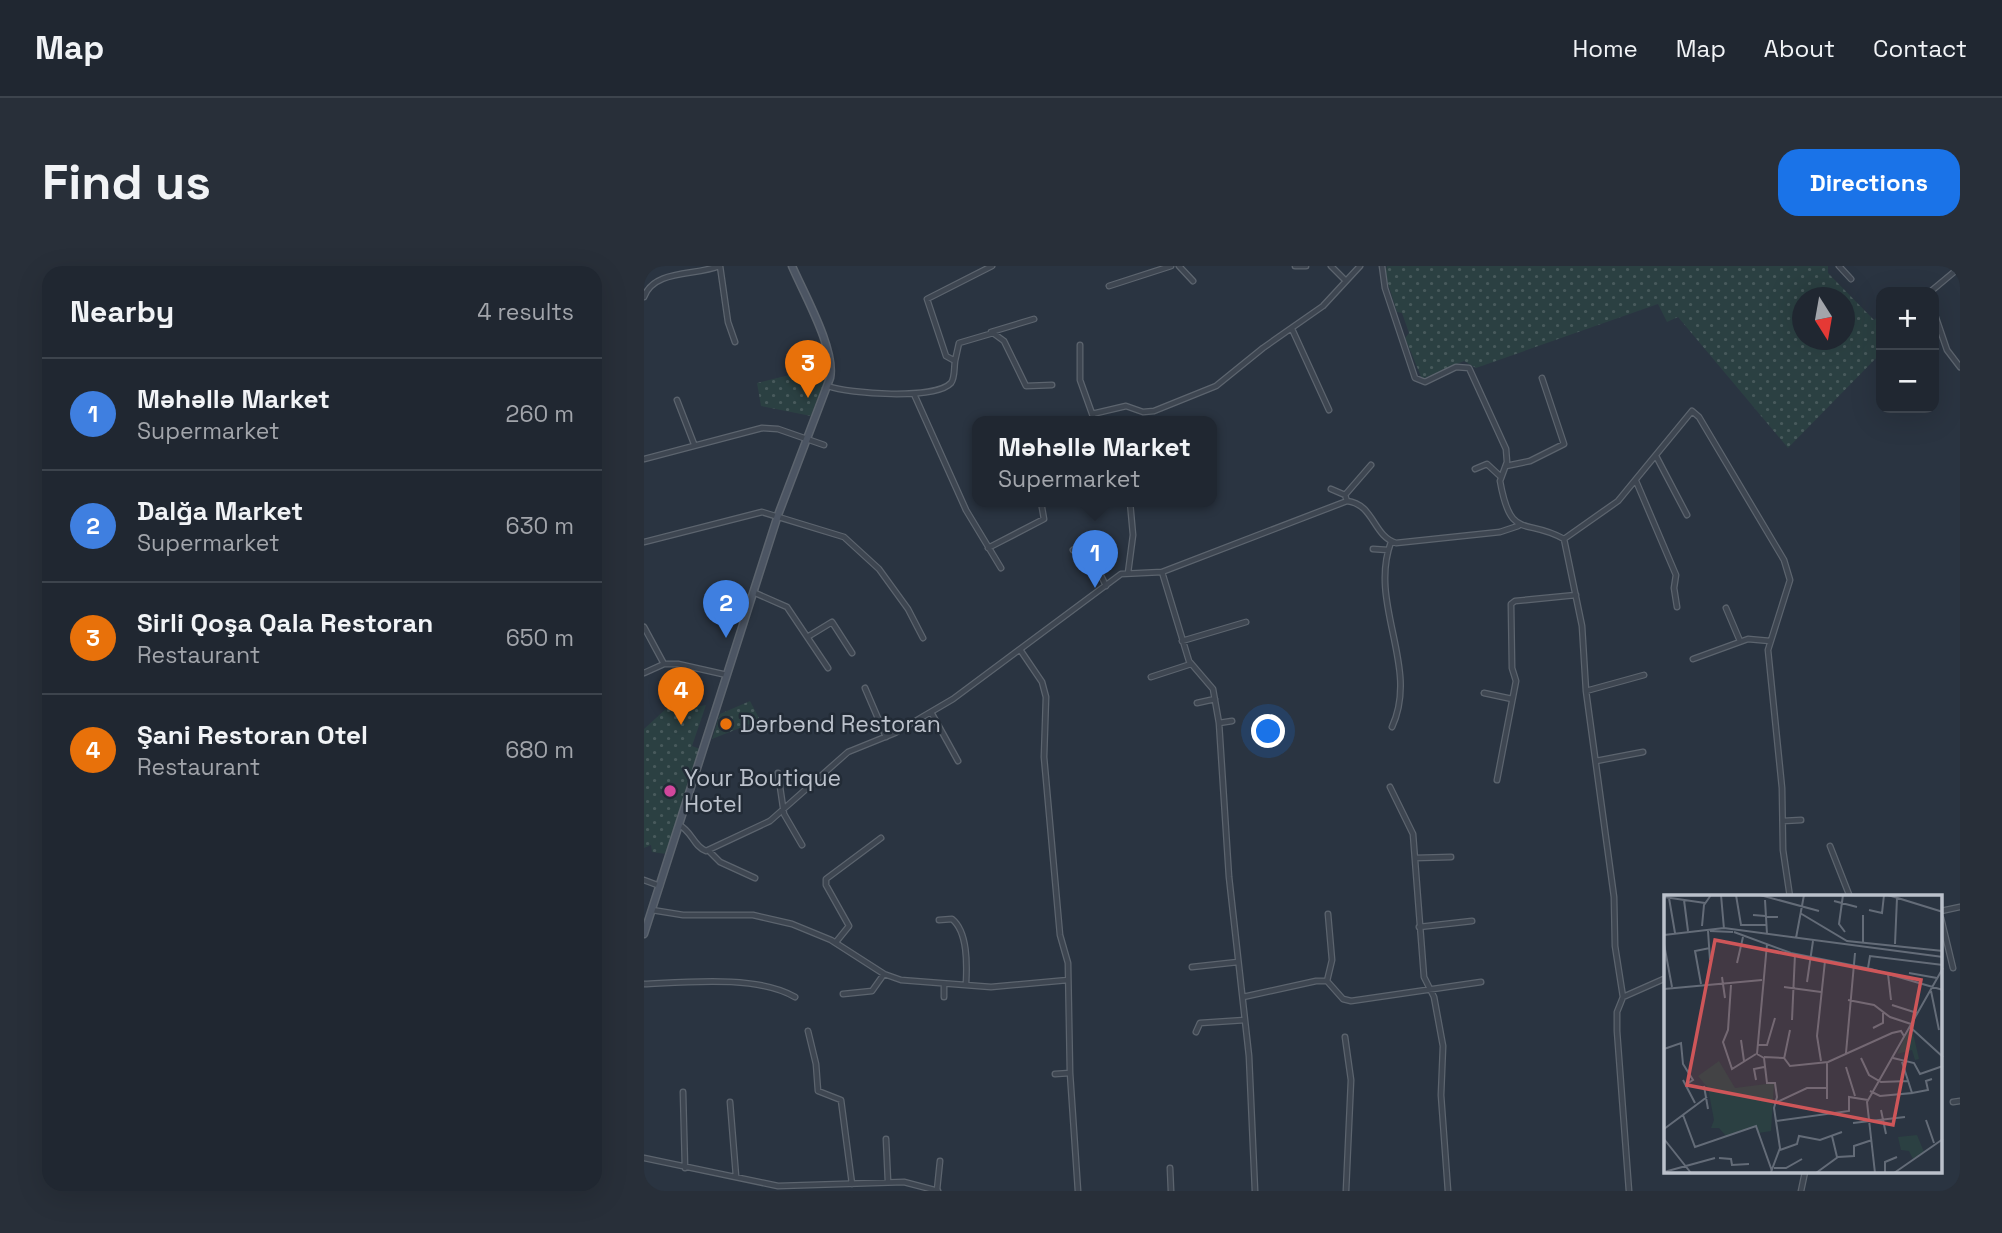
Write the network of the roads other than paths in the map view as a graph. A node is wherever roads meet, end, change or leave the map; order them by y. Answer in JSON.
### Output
{"nodes":[{"id":1,"x":720,"y":266,"type":"edge"},
{"id":2,"x":792,"y":266,"type":"edge"},
{"id":3,"x":992,"y":266,"type":"edge"},
{"id":4,"x":1171,"y":266,"type":"edge"},
{"id":5,"x":1179,"y":266,"type":"edge"},
{"id":6,"x":1295,"y":266,"type":"edge"},
{"id":7,"x":1306,"y":266,"type":"edge"},
{"id":8,"x":1331,"y":266,"type":"edge"},
{"id":9,"x":1360,"y":266,"type":"edge"},
{"id":10,"x":1382,"y":266,"type":"edge"},
{"id":11,"x":1839,"y":266,"type":"edge"},
{"id":12,"x":1960,"y":267,"type":"edge"},
{"id":13,"x":1851,"y":279,"type":"dead end"},
{"id":14,"x":1345,"y":280,"type":"junction"},
{"id":15,"x":1193,"y":281,"type":"dead end"},
{"id":16,"x":1109,"y":286,"type":"dead end"},
{"id":17,"x":1936,"y":287,"type":"edge"},
{"id":18,"x":644,"y":297,"type":"edge"},
{"id":19,"x":1034,"y":318,"type":"dead end"},
{"id":20,"x":1939,"y":327,"type":"edge"},
{"id":21,"x":1292,"y":329,"type":"junction"},
{"id":22,"x":990,"y":332,"type":"junction"},
{"id":23,"x":734,"y":342,"type":"dead end"},
{"id":24,"x":1080,"y":345,"type":"dead end"},
{"id":25,"x":955,"y":362,"type":"junction"},
{"id":26,"x":1960,"y":366,"type":"edge"},
{"id":27,"x":1542,"y":378,"type":"dead end"},
{"id":28,"x":1052,"y":385,"type":"dead end"},
{"id":29,"x":828,"y":386,"type":"junction"},
{"id":30,"x":914,"y":394,"type":"junction"},
{"id":31,"x":677,"y":400,"type":"dead end"},
{"id":32,"x":1329,"y":410,"type":"dead end"},
{"id":33,"x":1092,"y":414,"type":"joint"},
{"id":34,"x":807,"y":438,"type":"junction"},
{"id":35,"x":694,"y":444,"type":"junction"},
{"id":36,"x":824,"y":444,"type":"dead end"},
{"id":37,"x":1656,"y":456,"type":"junction"},
{"id":38,"x":644,"y":459,"type":"edge"},
{"id":39,"x":1371,"y":465,"type":"dead end"},
{"id":40,"x":1506,"y":466,"type":"junction"},
{"id":41,"x":1475,"y":469,"type":"dead end"},
{"id":42,"x":1500,"y":476,"type":"junction"},
{"id":43,"x":1636,"y":481,"type":"junction"},
{"id":44,"x":1331,"y":489,"type":"dead end"},
{"id":45,"x":1346,"y":498,"type":"junction"},
{"id":46,"x":1042,"y":507,"type":"edge"},
{"id":47,"x":1130,"y":507,"type":"edge"},
{"id":48,"x":1687,"y":514,"type":"dead end"},
{"id":49,"x":778,"y":515,"type":"junction"},
{"id":50,"x":1518,"y":526,"type":"junction"},
{"id":51,"x":1564,"y":539,"type":"junction"},
{"id":52,"x":644,"y":542,"type":"edge"},
{"id":53,"x":1391,"y":542,"type":"junction"},
{"id":54,"x":988,"y":548,"type":"junction"},
{"id":55,"x":1073,"y":550,"type":"dead end"},
{"id":56,"x":1373,"y":550,"type":"dead end"},
{"id":57,"x":1388,"y":550,"type":"junction"},
{"id":58,"x":1001,"y":568,"type":"dead end"},
{"id":59,"x":1161,"y":572,"type":"junction"},
{"id":60,"x":1128,"y":573,"type":"junction"},
{"id":61,"x":1106,"y":586,"type":"junction"},
{"id":62,"x":753,"y":592,"type":"junction"},
{"id":63,"x":1576,"y":595,"type":"junction"},
{"id":64,"x":1677,"y":607,"type":"dead end"},
{"id":65,"x":1726,"y":608,"type":"dead end"},
{"id":66,"x":1247,"y":622,"type":"dead end"},
{"id":67,"x":644,"y":627,"type":"edge"},
{"id":68,"x":809,"y":636,"type":"junction"},
{"id":69,"x":923,"y":638,"type":"dead end"},
{"id":70,"x":1770,"y":640,"type":"junction"},
{"id":71,"x":1182,"y":641,"type":"junction"},
{"id":72,"x":1740,"y":641,"type":"junction"},
{"id":73,"x":1021,"y":651,"type":"junction"},
{"id":74,"x":852,"y":653,"type":"dead end"},
{"id":75,"x":1693,"y":659,"type":"dead end"},
{"id":76,"x":664,"y":664,"type":"junction"},
{"id":77,"x":1192,"y":664,"type":"junction"},
{"id":78,"x":828,"y":668,"type":"dead end"},
{"id":79,"x":644,"y":673,"type":"edge"},
{"id":80,"x":727,"y":675,"type":"junction"},
{"id":81,"x":1644,"y":675,"type":"dead end"},
{"id":82,"x":1151,"y":677,"type":"dead end"},
{"id":83,"x":865,"y":688,"type":"dead end"},
{"id":84,"x":1586,"y":691,"type":"junction"},
{"id":85,"x":1484,"y":693,"type":"dead end"},
{"id":86,"x":1215,"y":699,"type":"junction"},
{"id":87,"x":1513,"y":699,"type":"junction"},
{"id":88,"x":1197,"y":702,"type":"dead end"},
{"id":89,"x":931,"y":712,"type":"junction"},
{"id":90,"x":1232,"y":721,"type":"dead end"},
{"id":91,"x":1219,"y":723,"type":"junction"},
{"id":92,"x":1392,"y":727,"type":"dead end"},
{"id":93,"x":886,"y":737,"type":"junction"},
{"id":94,"x":1643,"y":752,"type":"dead end"},
{"id":95,"x":958,"y":761,"type":"dead end"},
{"id":96,"x":1596,"y":761,"type":"junction"},
{"id":97,"x":778,"y":773,"type":"dead end"},
{"id":98,"x":1497,"y":780,"type":"dead end"},
{"id":99,"x":1390,"y":787,"type":"dead end"},
{"id":100,"x":782,"y":810,"type":"junction"},
{"id":101,"x":1801,"y":820,"type":"dead end"},
{"id":102,"x":1783,"y":821,"type":"junction"},
{"id":103,"x":679,"y":825,"type":"junction"},
{"id":104,"x":881,"y":838,"type":"dead end"},
{"id":105,"x":802,"y":845,"type":"dead end"},
{"id":106,"x":1830,"y":846,"type":"dead end"},
{"id":107,"x":709,"y":851,"type":"junction"},
{"id":108,"x":1451,"y":857,"type":"dead end"},
{"id":109,"x":1415,"y":858,"type":"junction"},
{"id":110,"x":755,"y":878,"type":"dead end"},
{"id":111,"x":644,"y":880,"type":"edge"},
{"id":112,"x":660,"y":886,"type":"junction"},
{"id":113,"x":1790,"y":895,"type":"edge"},
{"id":114,"x":1849,"y":895,"type":"edge"},
{"id":115,"x":1960,"y":906,"type":"edge"},
{"id":116,"x":652,"y":910,"type":"junction"},
{"id":117,"x":1942,"y":911,"type":"edge"},
{"id":118,"x":1328,"y":914,"type":"dead end"},
{"id":119,"x":939,"y":920,"type":"dead end"},
{"id":120,"x":1472,"y":921,"type":"dead end"},
{"id":121,"x":1942,"y":922,"type":"edge"},
{"id":122,"x":1419,"y":926,"type":"junction"},
{"id":123,"x":644,"y":934,"type":"edge"},
{"id":124,"x":836,"y":942,"type":"junction"},
{"id":125,"x":1238,"y":962,"type":"junction"},
{"id":126,"x":1192,"y":967,"type":"dead end"},
{"id":127,"x":1953,"y":968,"type":"dead end"},
{"id":128,"x":884,"y":974,"type":"junction"},
{"id":129,"x":1664,"y":979,"type":"edge"},
{"id":130,"x":1068,"y":980,"type":"junction"},
{"id":131,"x":1327,"y":981,"type":"junction"},
{"id":132,"x":1481,"y":982,"type":"dead end"},
{"id":133,"x":644,"y":984,"type":"edge"},
{"id":134,"x":966,"y":984,"type":"junction"},
{"id":135,"x":944,"y":985,"type":"junction"},
{"id":136,"x":1429,"y":989,"type":"junction"},
{"id":137,"x":843,"y":994,"type":"dead end"},
{"id":138,"x":944,"y":997,"type":"dead end"},
{"id":139,"x":1243,"y":997,"type":"junction"},
{"id":140,"x":1623,"y":997,"type":"junction"},
{"id":141,"x":795,"y":998,"type":"dead end"},
{"id":142,"x":1245,"y":1020,"type":"junction"},
{"id":143,"x":808,"y":1031,"type":"dead end"},
{"id":144,"x":1196,"y":1032,"type":"dead end"},
{"id":145,"x":1345,"y":1037,"type":"dead end"},
{"id":146,"x":1069,"y":1073,"type":"junction"},
{"id":147,"x":1055,"y":1074,"type":"dead end"},
{"id":148,"x":682,"y":1092,"type":"dead end"},
{"id":149,"x":1960,"y":1101,"type":"edge"},
{"id":150,"x":730,"y":1102,"type":"dead end"},
{"id":151,"x":1953,"y":1102,"type":"dead end"},
{"id":152,"x":886,"y":1139,"type":"dead end"},
{"id":153,"x":644,"y":1158,"type":"edge"},
{"id":154,"x":940,"y":1161,"type":"dead end"},
{"id":155,"x":685,"y":1168,"type":"junction"},
{"id":156,"x":1170,"y":1168,"type":"dead end"},
{"id":157,"x":736,"y":1177,"type":"junction"},
{"id":158,"x":888,"y":1182,"type":"junction"},
{"id":159,"x":852,"y":1184,"type":"junction"},
{"id":160,"x":937,"y":1191,"type":"edge"},
{"id":161,"x":1078,"y":1191,"type":"edge"},
{"id":162,"x":1171,"y":1191,"type":"edge"},
{"id":163,"x":1255,"y":1191,"type":"edge"},
{"id":164,"x":1346,"y":1191,"type":"edge"},
{"id":165,"x":1448,"y":1191,"type":"edge"},
{"id":166,"x":1629,"y":1191,"type":"edge"}],
"edges":[{"from":1,"to":18,"type":"street"},
{"from":1,"to":23,"type":"street"},
{"from":2,"to":29,"type":"street"},
{"from":3,"to":25,"type":"street"},
{"from":4,"to":16,"type":"street"},
{"from":5,"to":15,"type":"street"},
{"from":6,"to":7,"type":"street"},
{"from":8,"to":14,"type":"street"},
{"from":9,"to":14,"type":"street"},
{"from":10,"to":40,"type":"street"},
{"from":11,"to":13,"type":"street"},
{"from":12,"to":17,"type":"street"},
{"from":14,"to":21,"type":"street"},
{"from":19,"to":22,"type":"street"},
{"from":20,"to":26,"type":"street"},
{"from":21,"to":32,"type":"street"},
{"from":21,"to":33,"type":"street"},
{"from":22,"to":25,"type":"street"},
{"from":22,"to":28,"type":"street"},
{"from":24,"to":33,"type":"street"},
{"from":25,"to":30,"type":"street"},
{"from":27,"to":40,"type":"street"},
{"from":29,"to":30,"type":"street"},
{"from":29,"to":34,"type":"street"},
{"from":30,"to":54,"type":"street"},
{"from":31,"to":35,"type":"street"},
{"from":34,"to":35,"type":"street"},
{"from":34,"to":36,"type":"street"},
{"from":34,"to":49,"type":"street"},
{"from":35,"to":38,"type":"street"},
{"from":37,"to":43,"type":"street"},
{"from":37,"to":48,"type":"street"},
{"from":37,"to":70,"type":"street"},
{"from":39,"to":45,"type":"street"},
{"from":40,"to":42,"type":"street"},
{"from":41,"to":42,"type":"street"},
{"from":42,"to":50,"type":"street"},
{"from":43,"to":51,"type":"street"},
{"from":43,"to":64,"type":"street"},
{"from":44,"to":45,"type":"street"},
{"from":45,"to":53,"type":"street"},
{"from":45,"to":59,"type":"street"},
{"from":46,"to":54,"type":"street"},
{"from":47,"to":60,"type":"street"},
{"from":49,"to":52,"type":"street"},
{"from":49,"to":62,"type":"street"},
{"from":49,"to":69,"type":"street"},
{"from":50,"to":51,"type":"street"},
{"from":50,"to":53,"type":"street"},
{"from":51,"to":63,"type":"street"},
{"from":53,"to":57,"type":"street"},
{"from":54,"to":58,"type":"street"},
{"from":55,"to":61,"type":"street"},
{"from":56,"to":57,"type":"street"},
{"from":57,"to":92,"type":"street"},
{"from":59,"to":60,"type":"street"},
{"from":59,"to":71,"type":"street"},
{"from":60,"to":61,"type":"street"},
{"from":61,"to":73,"type":"street"},
{"from":62,"to":68,"type":"street"},
{"from":62,"to":80,"type":"street"},
{"from":63,"to":84,"type":"street"},
{"from":63,"to":87,"type":"street"},
{"from":65,"to":72,"type":"street"},
{"from":66,"to":71,"type":"street"},
{"from":67,"to":76,"type":"street"},
{"from":68,"to":74,"type":"street"},
{"from":68,"to":78,"type":"street"},
{"from":70,"to":72,"type":"street"},
{"from":70,"to":102,"type":"street"},
{"from":71,"to":77,"type":"street"},
{"from":72,"to":75,"type":"street"},
{"from":73,"to":89,"type":"street"},
{"from":73,"to":130,"type":"street"},
{"from":76,"to":79,"type":"street"},
{"from":76,"to":80,"type":"street"},
{"from":77,"to":82,"type":"street"},
{"from":77,"to":86,"type":"street"},
{"from":80,"to":103,"type":"street"},
{"from":81,"to":84,"type":"street"},
{"from":83,"to":93,"type":"street"},
{"from":84,"to":96,"type":"street"},
{"from":85,"to":87,"type":"street"},
{"from":86,"to":88,"type":"street"},
{"from":86,"to":91,"type":"street"},
{"from":87,"to":98,"type":"street"},
{"from":89,"to":93,"type":"street"},
{"from":89,"to":95,"type":"street"},
{"from":90,"to":91,"type":"street"},
{"from":91,"to":125,"type":"street"},
{"from":93,"to":100,"type":"street"},
{"from":94,"to":96,"type":"street"},
{"from":96,"to":140,"type":"street"},
{"from":97,"to":100,"type":"street"},
{"from":99,"to":109,"type":"street"},
{"from":100,"to":105,"type":"street"},
{"from":100,"to":107,"type":"street"},
{"from":101,"to":102,"type":"street"},
{"from":102,"to":113,"type":"street"},
{"from":103,"to":107,"type":"street"},
{"from":103,"to":112,"type":"street"},
{"from":104,"to":124,"type":"street"},
{"from":106,"to":114,"type":"street"},
{"from":107,"to":110,"type":"street"},
{"from":108,"to":109,"type":"street"},
{"from":109,"to":122,"type":"street"},
{"from":111,"to":112,"type":"street"},
{"from":112,"to":116,"type":"street"},
{"from":115,"to":117,"type":"street"},
{"from":116,"to":123,"type":"street"},
{"from":116,"to":124,"type":"street"},
{"from":118,"to":131,"type":"street"},
{"from":119,"to":134,"type":"street"},
{"from":120,"to":122,"type":"street"},
{"from":121,"to":127,"type":"street"},
{"from":122,"to":136,"type":"street"},
{"from":124,"to":128,"type":"street"},
{"from":125,"to":126,"type":"street"},
{"from":125,"to":139,"type":"street"},
{"from":128,"to":135,"type":"street"},
{"from":128,"to":137,"type":"street"},
{"from":129,"to":140,"type":"street"},
{"from":130,"to":134,"type":"street"},
{"from":130,"to":146,"type":"street"},
{"from":131,"to":136,"type":"street"},
{"from":131,"to":139,"type":"street"},
{"from":132,"to":136,"type":"street"},
{"from":133,"to":141,"type":"street"},
{"from":134,"to":135,"type":"street"},
{"from":135,"to":138,"type":"street"},
{"from":136,"to":165,"type":"street"},
{"from":139,"to":142,"type":"street"},
{"from":140,"to":166,"type":"street"},
{"from":142,"to":144,"type":"street"},
{"from":142,"to":163,"type":"street"},
{"from":143,"to":159,"type":"street"},
{"from":145,"to":164,"type":"street"},
{"from":146,"to":147,"type":"street"},
{"from":146,"to":161,"type":"street"},
{"from":148,"to":155,"type":"street"},
{"from":149,"to":151,"type":"street"},
{"from":150,"to":157,"type":"street"},
{"from":152,"to":158,"type":"street"},
{"from":153,"to":155,"type":"street"},
{"from":154,"to":160,"type":"street"},
{"from":155,"to":157,"type":"street"},
{"from":156,"to":162,"type":"street"},
{"from":157,"to":159,"type":"street"},
{"from":158,"to":159,"type":"street"},
{"from":158,"to":160,"type":"street"}]}
